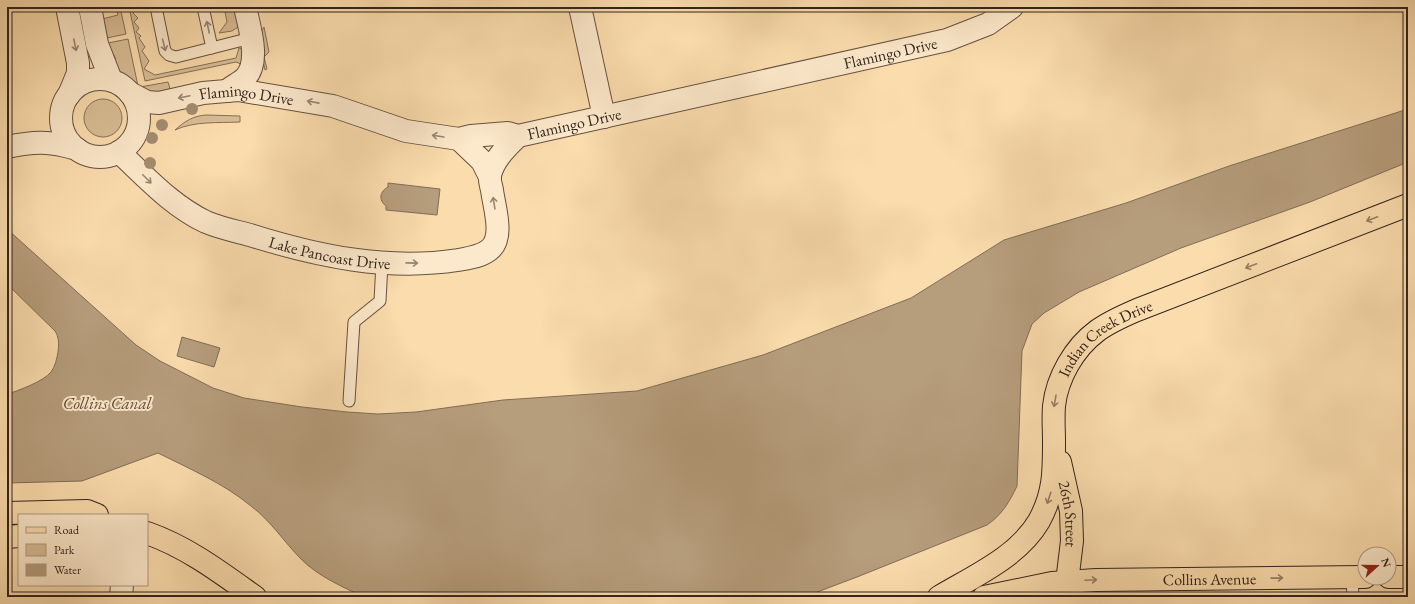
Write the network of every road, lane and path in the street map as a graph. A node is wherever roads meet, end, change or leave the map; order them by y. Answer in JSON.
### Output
{"nodes":[{"id":1,"x":67,"y":7,"type":"edge"},
{"id":2,"x":90,"y":7,"type":"edge"},
{"id":3,"x":156,"y":7,"type":"edge"},
{"id":4,"x":204,"y":7,"type":"edge"},
{"id":5,"x":245,"y":7,"type":"edge"},
{"id":6,"x":580,"y":7,"type":"edge"},
{"id":7,"x":1012,"y":7,"type":"edge"},
{"id":8,"x":251,"y":38,"type":"junction"},
{"id":9,"x":212,"y":48,"type":"junction"},
{"id":10,"x":111,"y":80,"type":"junction"},
{"id":11,"x":227,"y":91,"type":"junction"},
{"id":12,"x":130,"y":93,"type":"junction"},
{"id":13,"x":66,"y":100,"type":"junction"},
{"id":14,"x":604,"y":117,"type":"junction"},
{"id":15,"x":518,"y":136,"type":"junction"},
{"id":16,"x":459,"y":139,"type":"junction"},
{"id":17,"x":17,"y":145,"type":"edge"},
{"id":18,"x":77,"y":149,"type":"junction"},
{"id":19,"x":120,"y":152,"type":"junction"},
{"id":20,"x":490,"y":177,"type":"junction"},
{"id":21,"x":1408,"y":205,"type":"edge"},
{"id":22,"x":382,"y":263,"type":"junction"},
{"id":23,"x":349,"y":400,"type":"dead end"},
{"id":24,"x":1054,"y":432,"type":"junction"},
{"id":25,"x":7,"y":513,"type":"edge"},
{"id":26,"x":94,"y":514,"type":"edge"},
{"id":27,"x":148,"y":533,"type":"edge"},
{"id":28,"x":18,"y":536,"type":"edge"},
{"id":29,"x":7,"y":537,"type":"edge"},
{"id":30,"x":1397,"y":577,"type":"edge"},
{"id":31,"x":1408,"y":577,"type":"edge"},
{"id":32,"x":1357,"y":584,"type":"edge"},
{"id":33,"x":122,"y":586,"type":"edge"},
{"id":34,"x":1066,"y":589,"type":"edge"},
{"id":35,"x":122,"y":597,"type":"edge"},
{"id":36,"x":254,"y":597,"type":"edge"},
{"id":37,"x":939,"y":597,"type":"edge"},
{"id":38,"x":984,"y":597,"type":"edge"}],
"edges":[{"from":1,"to":13,"type":"street","one_way":true},
{"from":2,"to":10,"type":"street"},
{"from":3,"to":9,"type":"lane","one_way":true},
{"from":9,"to":4,"type":"lane","one_way":true},
{"from":5,"to":8,"type":"street"},
{"from":6,"to":14,"type":"street"},
{"from":7,"to":14,"type":"street","name":"Flamingo Drive"},
{"from":8,"to":9,"type":"lane"},
{"from":8,"to":11,"type":"street"},
{"from":10,"to":12,"type":"street"},
{"from":10,"to":13,"type":"street"},
{"from":11,"to":12,"type":"street","name":"Flamingo Drive","one_way":true},
{"from":16,"to":11,"type":"street","name":"Flamingo Drive","one_way":true},
{"from":12,"to":19,"type":"street"},
{"from":13,"to":17,"type":"street"},
{"from":13,"to":18,"type":"street"},
{"from":14,"to":15,"type":"street","name":"Flamingo Drive"},
{"from":15,"to":16,"type":"street","name":"Flamingo Drive"},
{"from":15,"to":20,"type":"street","name":"Lake Pancoast Drive"},
{"from":16,"to":20,"type":"street","name":"Lake Pancoast Drive"},
{"from":17,"to":18,"type":"street"},
{"from":18,"to":19,"type":"street"},
{"from":19,"to":22,"type":"street","name":"Lake Pancoast Drive","one_way":true},
{"from":22,"to":20,"type":"street","name":"Lake Pancoast Drive","one_way":true},
{"from":21,"to":24,"type":"main road","name":"Indian Creek Drive","one_way":true},
{"from":22,"to":23,"type":"lane"},
{"from":24,"to":34,"type":"main road","name":"26th Street"},
{"from":24,"to":37,"type":"main road","name":"Indian Creek Drive","one_way":true},
{"from":25,"to":26,"type":"main road"},
{"from":27,"to":36,"type":"main road"},
{"from":28,"to":29,"type":"main road"},
{"from":30,"to":31,"type":"main road"},
{"from":34,"to":32,"type":"main road","name":"Collins Avenue","one_way":true},
{"from":33,"to":35,"type":"street"},
{"from":34,"to":38,"type":"main road","name":"Collins Avenue"}]}
